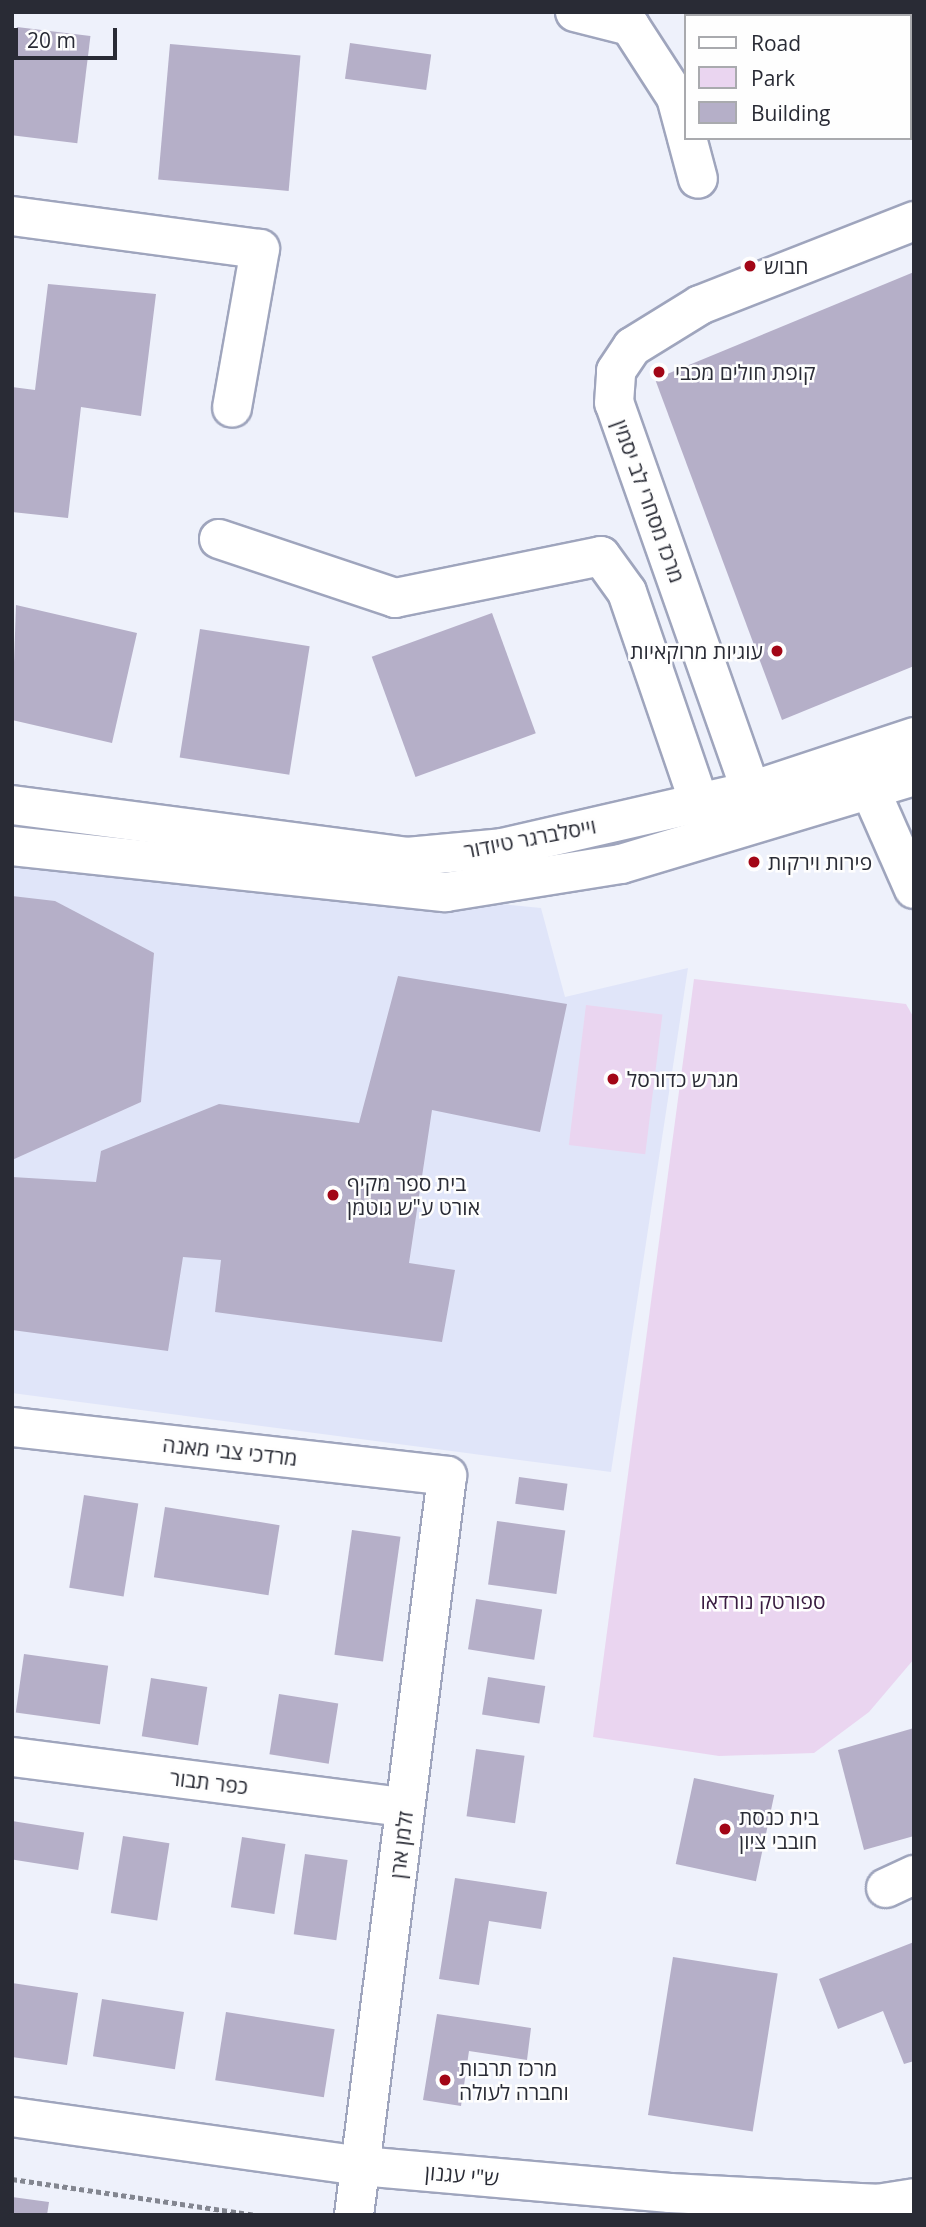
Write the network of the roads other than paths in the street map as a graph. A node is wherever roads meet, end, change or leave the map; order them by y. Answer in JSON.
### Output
{"nodes":[{"id":1,"x":575,"y":12,"type":"edge"},
{"id":2,"x":684,"y":126,"type":"edge"},
{"id":3,"x":688,"y":140,"type":"edge"},
{"id":4,"x":698,"y":179,"type":"dead end"},
{"id":5,"x":12,"y":216,"type":"edge"},
{"id":6,"x":914,"y":221,"type":"edge"},
{"id":7,"x":232,"y":408,"type":"dead end"},
{"id":8,"x":219,"y":539,"type":"dead end"},
{"id":9,"x":914,"y":737,"type":"edge"},
{"id":10,"x":862,"y":775,"type":"junction"},
{"id":11,"x":914,"y":776,"type":"edge"},
{"id":12,"x":751,"y":791,"type":"junction"},
{"id":13,"x":699,"y":802,"type":"junction"},
{"id":14,"x":12,"y":805,"type":"edge"},
{"id":15,"x":12,"y":846,"type":"edge"},
{"id":16,"x":914,"y":889,"type":"edge"},
{"id":17,"x":12,"y":1427,"type":"edge"},
{"id":18,"x":447,"y":1476,"type":"joint"},
{"id":19,"x":12,"y":1756,"type":"edge"},
{"id":20,"x":405,"y":1807,"type":"junction"},
{"id":21,"x":12,"y":2117,"type":"edge"},
{"id":22,"x":361,"y":2166,"type":"junction"},
{"id":23,"x":914,"y":2198,"type":"edge"},
{"id":24,"x":876,"y":2210,"type":"edge"},
{"id":25,"x":354,"y":2215,"type":"edge"}],
"edges":[{"from":1,"to":2,"type":"street"},
{"from":3,"to":4,"type":"street"},
{"from":5,"to":7,"type":"street"},
{"from":6,"to":12,"type":"street","name":"מרכז מסחרי לב יסמין"},
{"from":8,"to":13,"type":"street"},
{"from":9,"to":10,"type":"street","name":"וייסלברגר טיודור"},
{"from":10,"to":11,"type":"street","name":"וייסלברגר טיודור"},
{"from":10,"to":12,"type":"street","name":"וייסלברגר טיודור"},
{"from":10,"to":15,"type":"street","name":"וייסלברגר טיודור"},
{"from":10,"to":16,"type":"street"},
{"from":12,"to":13,"type":"street","name":"וייסלברגר טיודור"},
{"from":13,"to":14,"type":"street","name":"וייסלברגר טיודור"},
{"from":17,"to":18,"type":"street","name":"מרדכי צבי מאנה"},
{"from":18,"to":20,"type":"street","name":"זלמן ארן"},
{"from":19,"to":20,"type":"street","name":"כפר תבור"},
{"from":20,"to":22,"type":"street","name":"זלמן ארן"},
{"from":21,"to":22,"type":"street","name":"ש\"י עגנון"},
{"from":22,"to":24,"type":"street","name":"ש\"י עגנון"},
{"from":22,"to":25,"type":"street","name":"זלמן ארן"},
{"from":23,"to":24,"type":"street","name":"ש\"י עגנון"}]}
